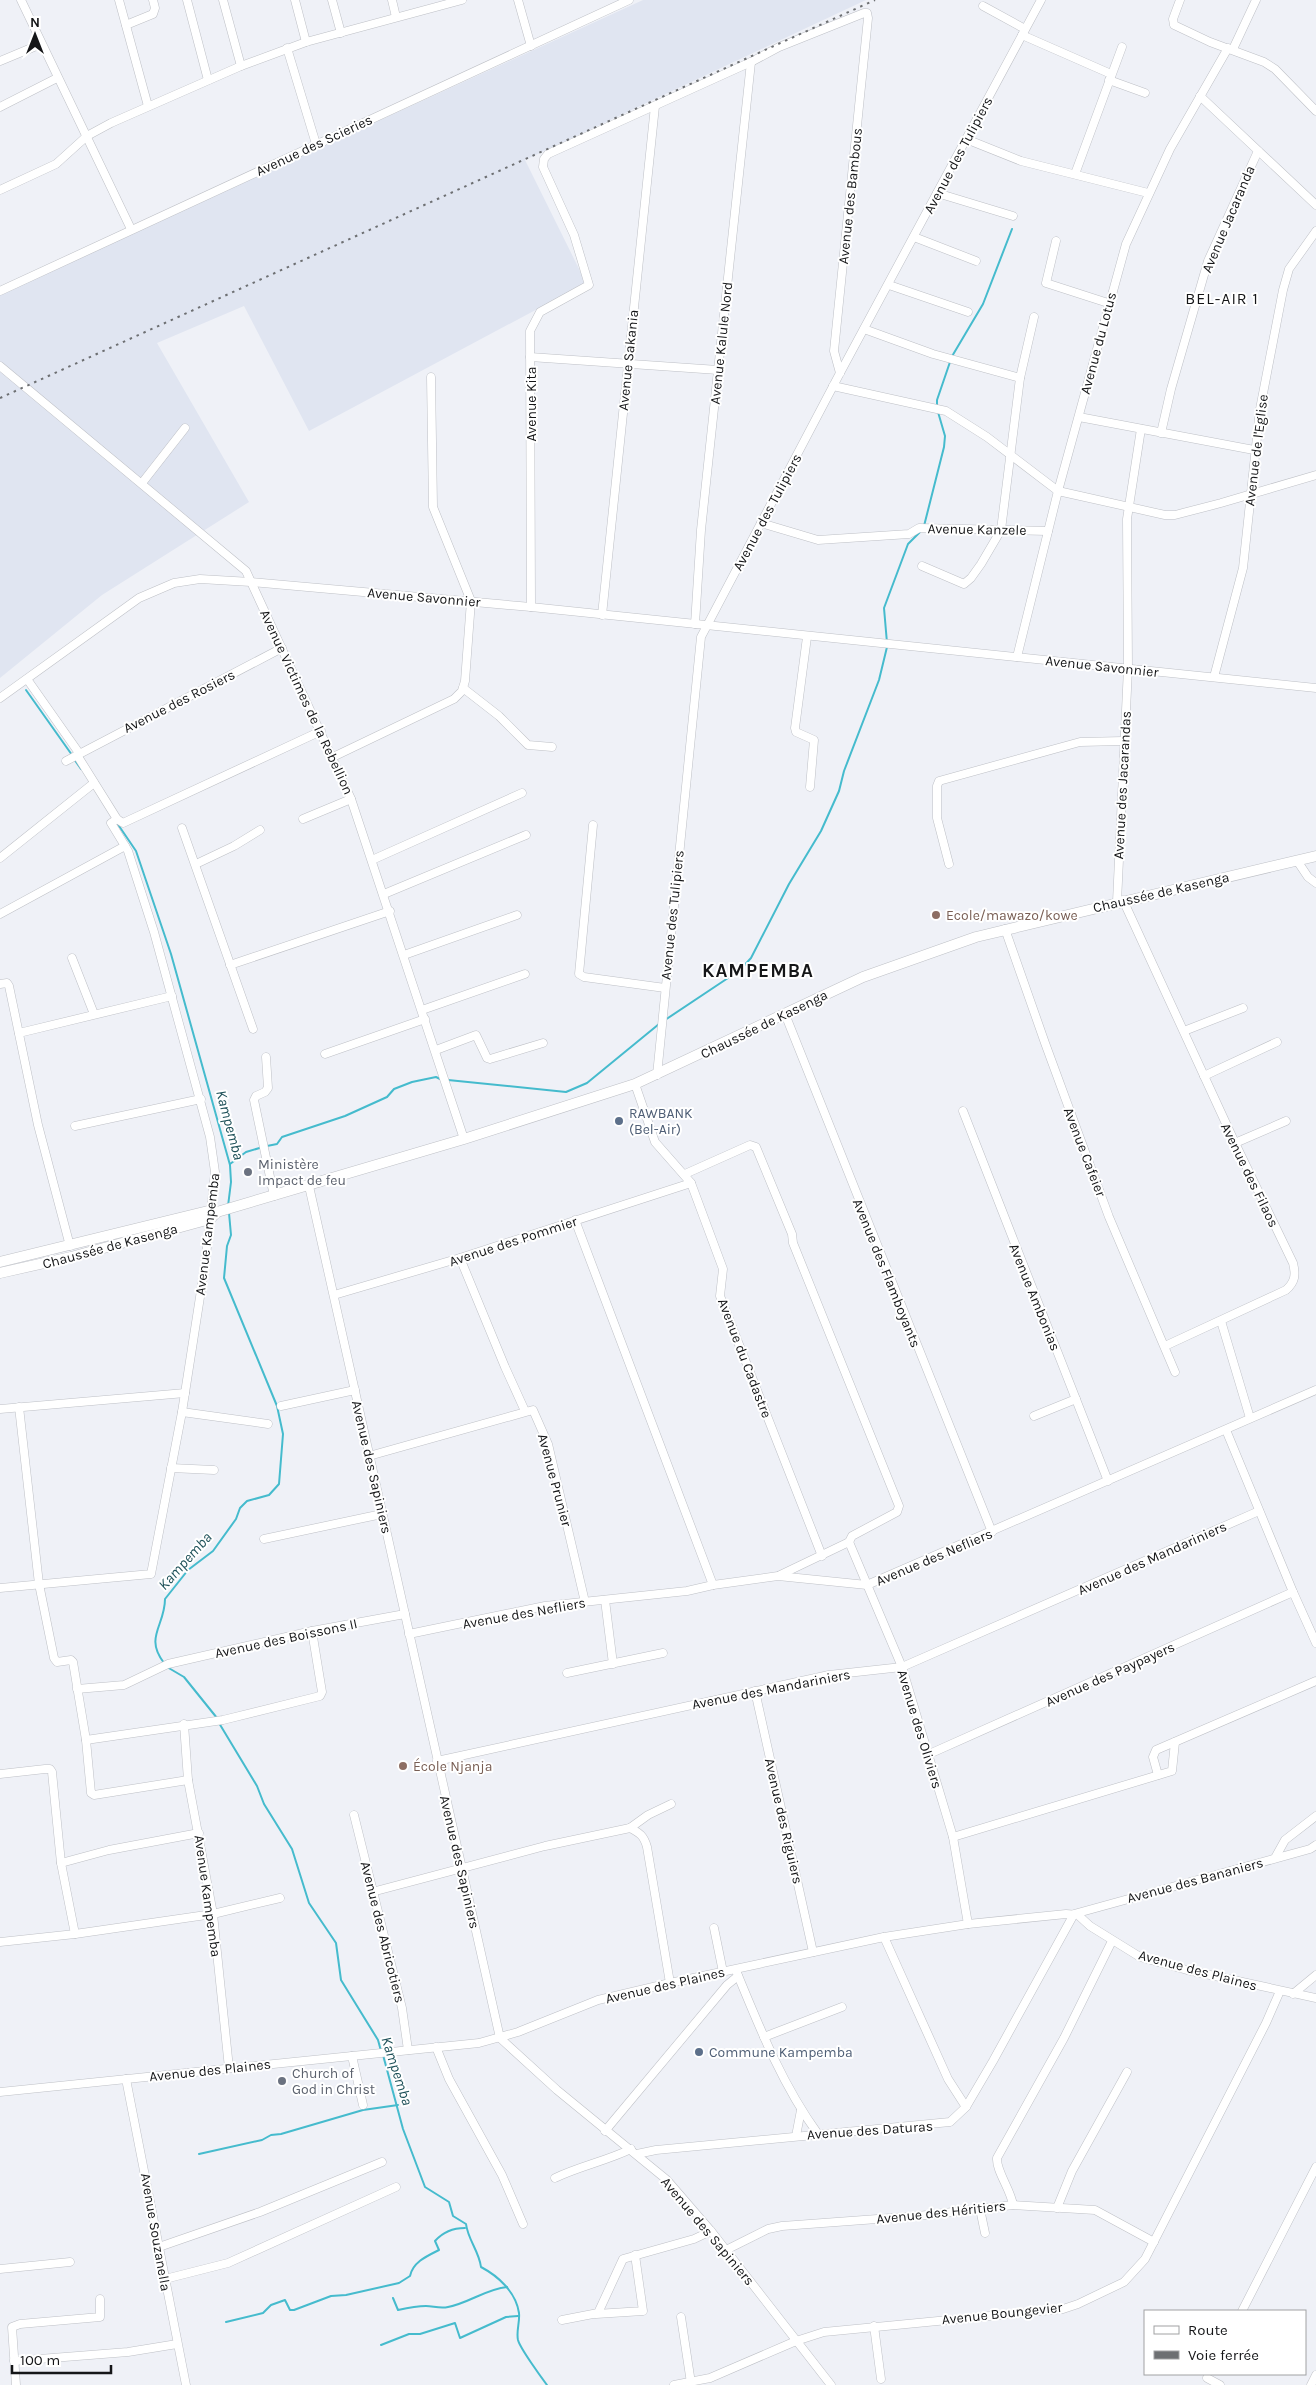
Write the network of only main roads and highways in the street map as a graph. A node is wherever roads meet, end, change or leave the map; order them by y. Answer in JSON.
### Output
{"nodes":[{"id":1,"x":1316,"y":856,"type":"edge"},
{"id":2,"x":215,"y":1213,"type":"junction"},
{"id":3,"x":25,"y":1257,"type":"junction"},
{"id":4,"x":0,"y":1262,"type":"edge"},
{"id":5,"x":27,"y":1268,"type":"junction"},
{"id":6,"x":0,"y":1273,"type":"edge"}],
"edges":[{"from":1,"to":2,"type":"main road","name":"Chaussée de Kasenga"},
{"from":2,"to":3,"type":"main road","name":"Chaussée de Kasenga"},
{"from":2,"to":5,"type":"main road","name":"Chaussée de Kasenga"},
{"from":3,"to":4,"type":"main road","name":"Chaussée de Kasenga"},
{"from":3,"to":5,"type":"main road"},
{"from":5,"to":6,"type":"main road","name":"Chaussée de Kasenga"}]}
